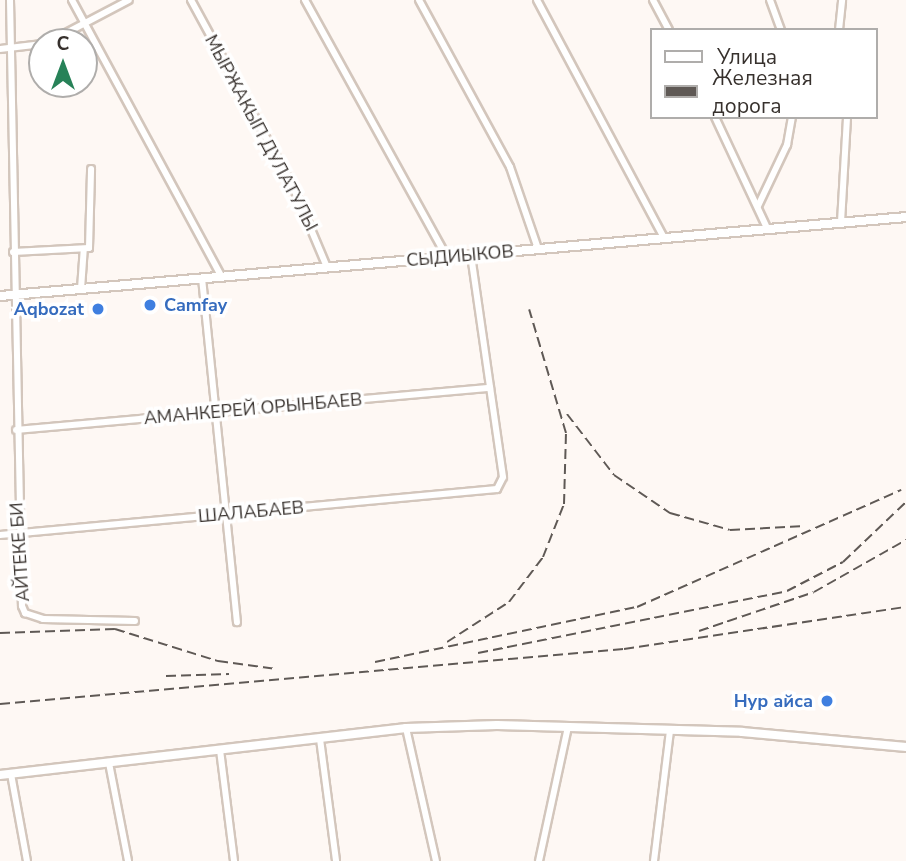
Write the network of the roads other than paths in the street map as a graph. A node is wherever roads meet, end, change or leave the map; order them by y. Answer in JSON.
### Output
{"nodes":[{"id":1,"x":10,"y":0,"type":"edge"},
{"id":2,"x":72,"y":0,"type":"edge"},
{"id":3,"x":129,"y":0,"type":"edge"},
{"id":4,"x":191,"y":0,"type":"edge"},
{"id":5,"x":305,"y":0,"type":"edge"},
{"id":6,"x":419,"y":0,"type":"edge"},
{"id":7,"x":537,"y":0,"type":"edge"},
{"id":8,"x":653,"y":0,"type":"edge"},
{"id":9,"x":842,"y":0,"type":"edge"},
{"id":10,"x":771,"y":1,"type":"edge"},
{"id":11,"x":86,"y":24,"type":"junction"},
{"id":12,"x":78,"y":28,"type":"edge"},
{"id":13,"x":668,"y":28,"type":"edge"},
{"id":14,"x":780,"y":28,"type":"edge"},
{"id":15,"x":839,"y":28,"type":"edge"},
{"id":16,"x":28,"y":46,"type":"edge"},
{"id":17,"x":10,"y":48,"type":"junction"},
{"id":18,"x":0,"y":49,"type":"edge"},
{"id":19,"x":716,"y":119,"type":"edge"},
{"id":20,"x":792,"y":119,"type":"edge"},
{"id":21,"x":847,"y":119,"type":"edge"},
{"id":22,"x":91,"y":169,"type":"dead end"},
{"id":23,"x":758,"y":206,"type":"junction"},
{"id":24,"x":906,"y":217,"type":"edge"},
{"id":25,"x":841,"y":222,"type":"junction"},
{"id":26,"x":766,"y":228,"type":"junction"},
{"id":27,"x":664,"y":238,"type":"junction"},
{"id":28,"x":538,"y":249,"type":"junction"},
{"id":29,"x":84,"y":250,"type":"junction"},
{"id":30,"x":13,"y":252,"type":"junction"},
{"id":31,"x":471,"y":256,"type":"junction"},
{"id":32,"x":447,"y":257,"type":"junction"},
{"id":33,"x":327,"y":267,"type":"junction"},
{"id":34,"x":221,"y":276,"type":"junction"},
{"id":35,"x":202,"y":278,"type":"junction"},
{"id":36,"x":81,"y":289,"type":"junction"},
{"id":37,"x":13,"y":295,"type":"junction"},
{"id":38,"x":0,"y":296,"type":"edge"},
{"id":39,"x":490,"y":388,"type":"junction"},
{"id":40,"x":217,"y":412,"type":"junction"},
{"id":41,"x":16,"y":430,"type":"junction"},
{"id":42,"x":227,"y":514,"type":"junction"},
{"id":43,"x":17,"y":534,"type":"junction"},
{"id":44,"x":0,"y":535,"type":"edge"},
{"id":45,"x":135,"y":621,"type":"dead end"},
{"id":46,"x":237,"y":622,"type":"dead end"},
{"id":47,"x":406,"y":727,"type":"junction"},
{"id":48,"x":568,"y":727,"type":"junction"},
{"id":49,"x":670,"y":730,"type":"junction"},
{"id":50,"x":320,"y":739,"type":"junction"},
{"id":51,"x":906,"y":747,"type":"edge"},
{"id":52,"x":220,"y":750,"type":"junction"},
{"id":53,"x":109,"y":763,"type":"junction"},
{"id":54,"x":11,"y":774,"type":"junction"},
{"id":55,"x":0,"y":775,"type":"edge"},
{"id":56,"x":27,"y":861,"type":"edge"},
{"id":57,"x":128,"y":861,"type":"edge"},
{"id":58,"x":234,"y":861,"type":"edge"},
{"id":59,"x":336,"y":861,"type":"edge"},
{"id":60,"x":436,"y":861,"type":"edge"},
{"id":61,"x":539,"y":861,"type":"edge"},
{"id":62,"x":654,"y":861,"type":"edge"}],
"edges":[{"from":1,"to":17,"type":"street","name":"АЙТЕКЕ БИ"},
{"from":2,"to":11,"type":"street"},
{"from":3,"to":11,"type":"street"},
{"from":4,"to":33,"type":"street","name":"МЫРЖАКЫП ДУЛАТУЛЫ"},
{"from":5,"to":32,"type":"street"},
{"from":6,"to":28,"type":"street"},
{"from":7,"to":27,"type":"street"},
{"from":8,"to":13,"type":"street"},
{"from":9,"to":15,"type":"street"},
{"from":10,"to":14,"type":"street"},
{"from":11,"to":12,"type":"street"},
{"from":11,"to":34,"type":"street"},
{"from":16,"to":17,"type":"street"},
{"from":17,"to":18,"type":"street"},
{"from":17,"to":30,"type":"street","name":"АЙТЕКЕ БИ"},
{"from":19,"to":23,"type":"street"},
{"from":20,"to":23,"type":"street"},
{"from":21,"to":25,"type":"street"},
{"from":22,"to":29,"type":"street"},
{"from":23,"to":26,"type":"street"},
{"from":24,"to":25,"type":"street","name":"СЫДИЫКОВ"},
{"from":25,"to":26,"type":"street","name":"СЫДИЫКОВ"},
{"from":26,"to":27,"type":"street","name":"СЫДИЫКОВ"},
{"from":27,"to":28,"type":"street","name":"СЫДИЫКОВ"},
{"from":28,"to":31,"type":"street","name":"СЫДИЫКОВ"},
{"from":29,"to":30,"type":"street"},
{"from":29,"to":36,"type":"street"},
{"from":30,"to":37,"type":"street","name":"АЙТЕКЕ БИ"},
{"from":31,"to":32,"type":"street","name":"СЫДИЫКОВ"},
{"from":31,"to":39,"type":"street"},
{"from":32,"to":33,"type":"street","name":"СЫДИЫКОВ"},
{"from":33,"to":34,"type":"street","name":"СЫДИЫКОВ"},
{"from":34,"to":35,"type":"street","name":"СЫДИЫКОВ"},
{"from":35,"to":36,"type":"street","name":"СЫДИЫКОВ"},
{"from":35,"to":40,"type":"street"},
{"from":36,"to":37,"type":"street","name":"СЫДИЫКОВ"},
{"from":37,"to":38,"type":"street","name":"СЫДИЫКОВ"},
{"from":37,"to":41,"type":"street","name":"АЙТЕКЕ БИ"},
{"from":39,"to":40,"type":"street","name":"АМАНКЕРЕЙ ОРЫНБАЕВ"},
{"from":39,"to":42,"type":"street","name":"ШАЛАБАЕВ"},
{"from":40,"to":41,"type":"street","name":"АМАНКЕРЕЙ ОРЫНБАЕВ"},
{"from":40,"to":42,"type":"street"},
{"from":41,"to":43,"type":"street","name":"АЙТЕКЕ БИ"},
{"from":42,"to":43,"type":"street","name":"ШАЛАБАЕВ"},
{"from":42,"to":46,"type":"street"},
{"from":43,"to":44,"type":"street","name":"ШАЛАБАЕВ"},
{"from":43,"to":45,"type":"street","name":"АЙТЕКЕ БИ"},
{"from":47,"to":48,"type":"street"},
{"from":47,"to":50,"type":"street"},
{"from":47,"to":60,"type":"street"},
{"from":48,"to":49,"type":"street"},
{"from":48,"to":61,"type":"street"},
{"from":49,"to":51,"type":"street"},
{"from":49,"to":62,"type":"street"},
{"from":50,"to":52,"type":"street"},
{"from":50,"to":59,"type":"street"},
{"from":52,"to":53,"type":"street"},
{"from":52,"to":58,"type":"street"},
{"from":53,"to":54,"type":"street"},
{"from":53,"to":57,"type":"street"},
{"from":54,"to":55,"type":"street"},
{"from":54,"to":56,"type":"street"}]}
